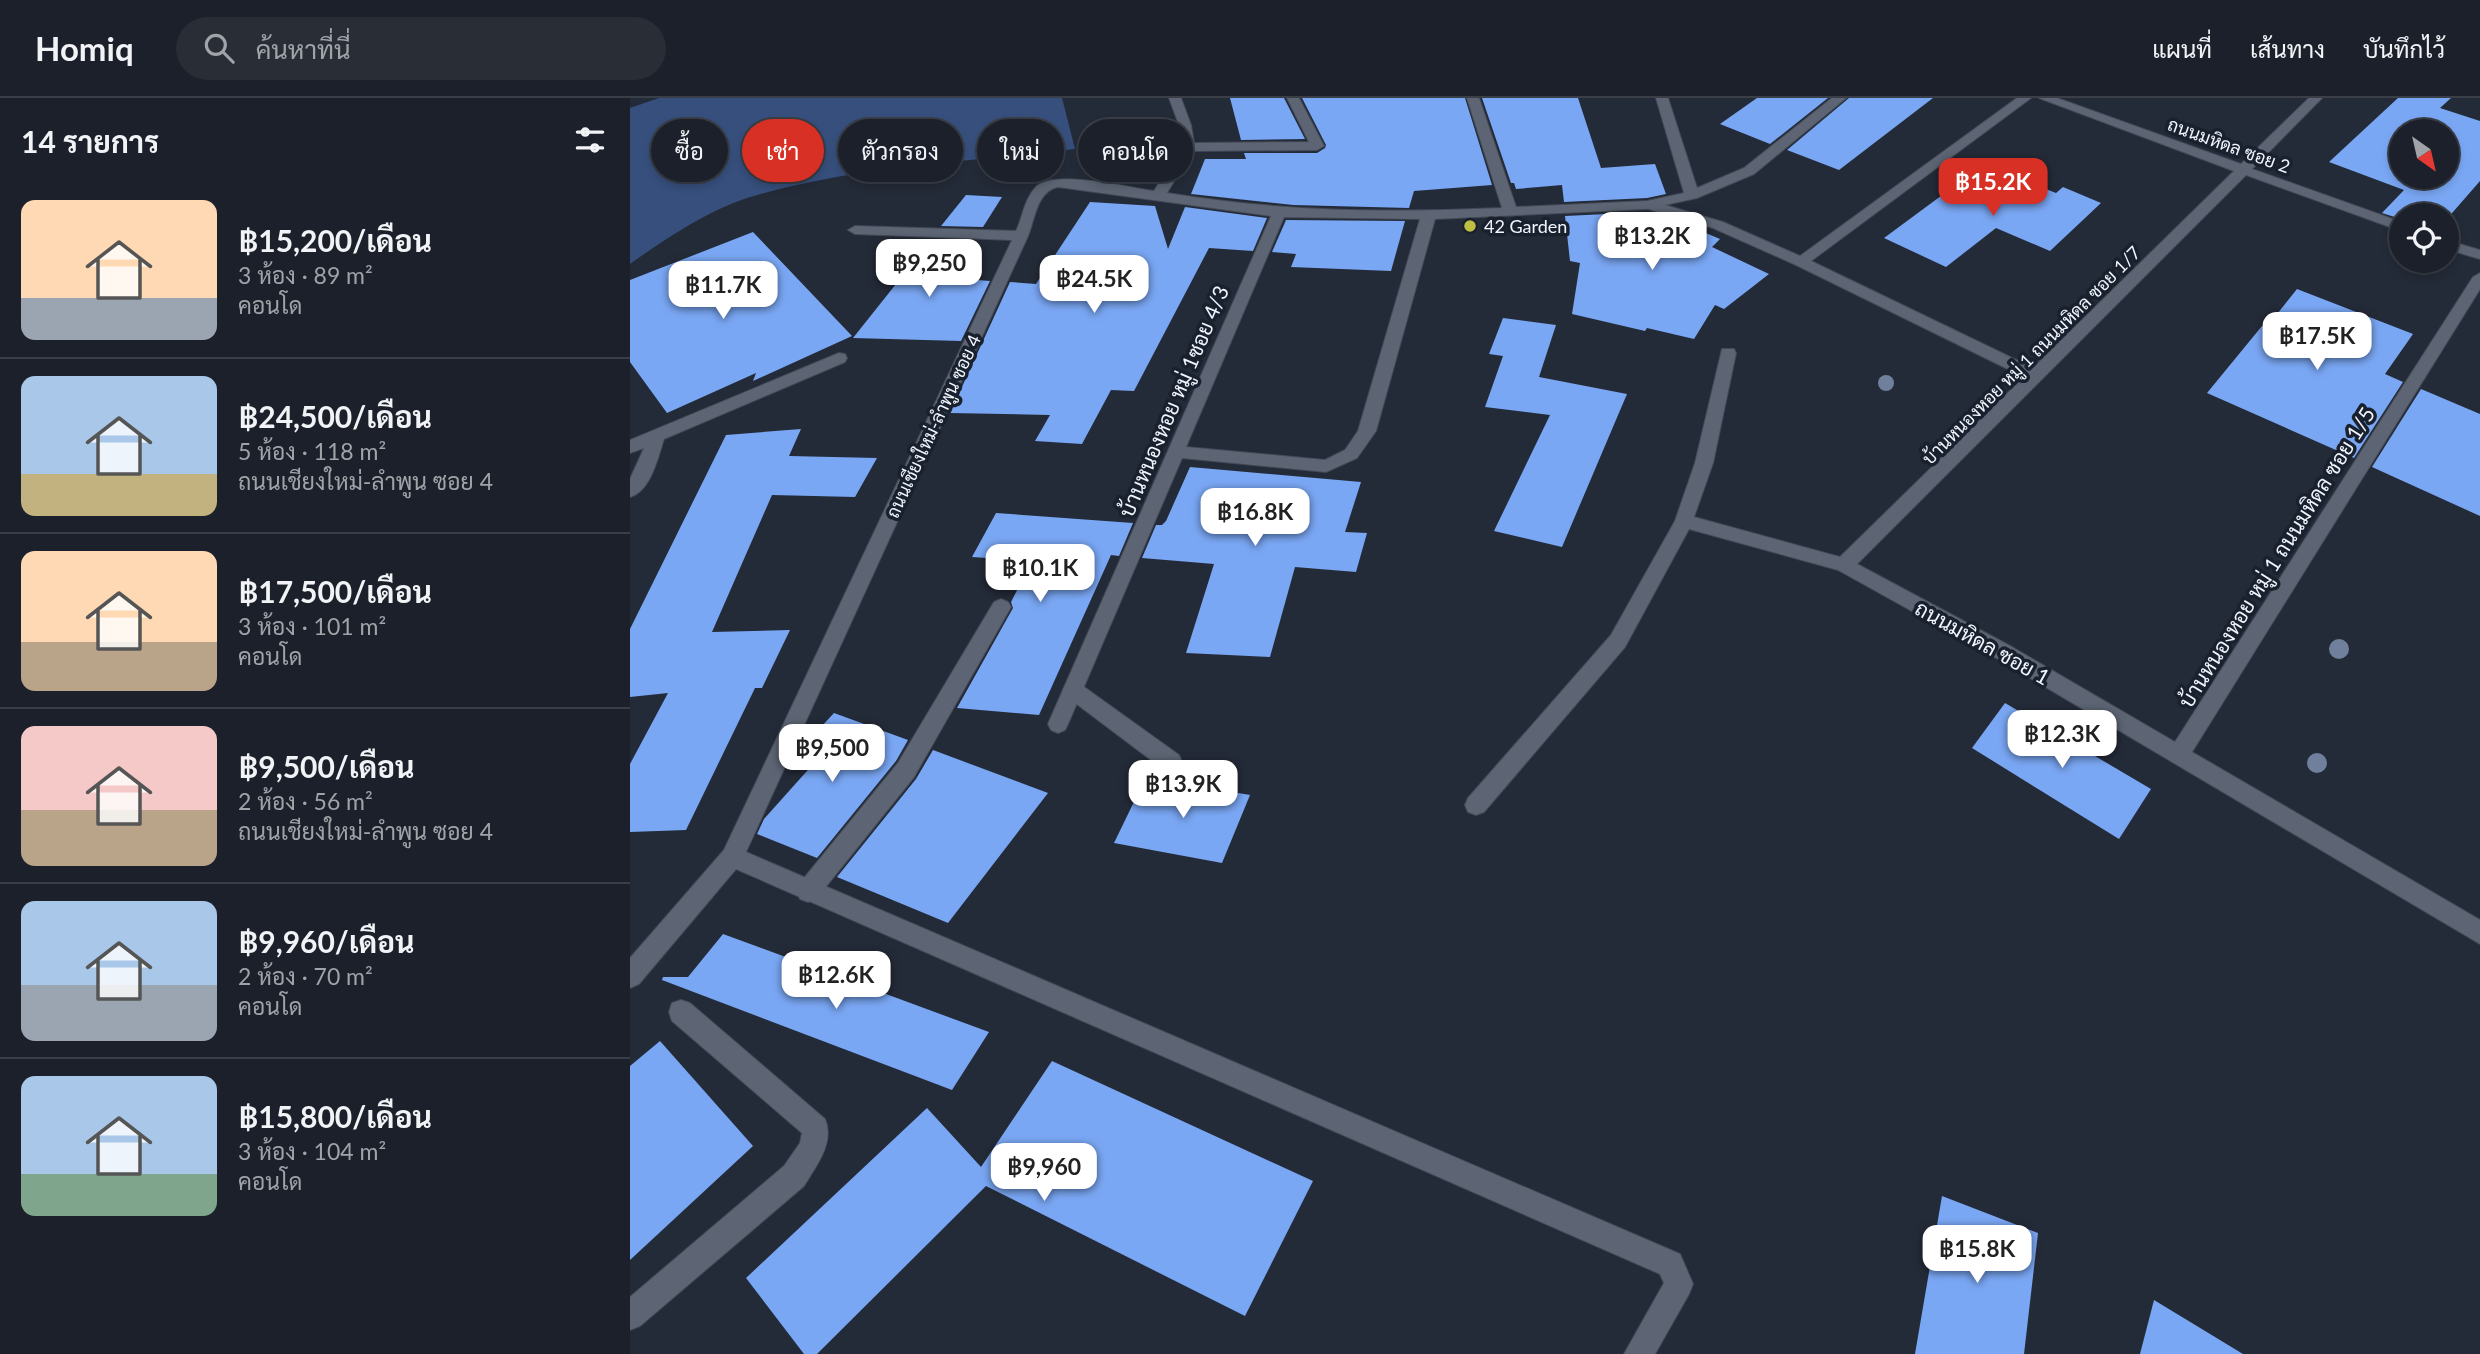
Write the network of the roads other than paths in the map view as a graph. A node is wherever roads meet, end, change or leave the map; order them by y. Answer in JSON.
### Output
{"nodes":[{"id":1,"x":1175,"y":98,"type":"edge"},
{"id":2,"x":1293,"y":98,"type":"edge"},
{"id":3,"x":1474,"y":98,"type":"edge"},
{"id":4,"x":1662,"y":98,"type":"edge"},
{"id":5,"x":1840,"y":98,"type":"edge"},
{"id":6,"x":2025,"y":98,"type":"edge"},
{"id":7,"x":2045,"y":98,"type":"edge"},
{"id":8,"x":2316,"y":98,"type":"edge"},
{"id":9,"x":1183,"y":119,"type":"edge"},
{"id":10,"x":1193,"y":147,"type":"edge"},
{"id":11,"x":2243,"y":171,"type":"junction"},
{"id":12,"x":1166,"y":182,"type":"edge"},
{"id":13,"x":1158,"y":195,"type":"junction"},
{"id":14,"x":1692,"y":195,"type":"junction"},
{"id":15,"x":1647,"y":205,"type":"junction"},
{"id":16,"x":1510,"y":211,"type":"junction"},
{"id":17,"x":1279,"y":213,"type":"junction"},
{"id":18,"x":1429,"y":214,"type":"junction"},
{"id":19,"x":2389,"y":223,"type":"edge"},
{"id":20,"x":855,"y":230,"type":"dead end"},
{"id":21,"x":1021,"y":236,"type":"junction"},
{"id":22,"x":2459,"y":249,"type":"edge"},
{"id":23,"x":2480,"y":256,"type":"edge"},
{"id":24,"x":1801,"y":262,"type":"junction"},
{"id":25,"x":2480,"y":277,"type":"edge"},
{"id":26,"x":1728,"y":353,"type":"dead end"},
{"id":27,"x":839,"y":358,"type":"dead end"},
{"id":28,"x":2037,"y":377,"type":"junction"},
{"id":29,"x":657,"y":436,"type":"junction"},
{"id":30,"x":630,"y":447,"type":"edge"},
{"id":31,"x":1176,"y":452,"type":"junction"},
{"id":32,"x":630,"y":491,"type":"edge"},
{"id":33,"x":1684,"y":521,"type":"junction"},
{"id":34,"x":1844,"y":565,"type":"junction"},
{"id":35,"x":1001,"y":607,"type":"dead end"},
{"id":36,"x":1073,"y":691,"type":"junction"},
{"id":37,"x":1058,"y":724,"type":"dead end"},
{"id":38,"x":2179,"y":754,"type":"junction"},
{"id":39,"x":1171,"y":762,"type":"dead end"},
{"id":40,"x":1476,"y":805,"type":"dead end"},
{"id":41,"x":732,"y":857,"type":"junction"},
{"id":42,"x":808,"y":891,"type":"junction"},
{"id":43,"x":2480,"y":933,"type":"edge"},
{"id":44,"x":630,"y":975,"type":"edge"},
{"id":45,"x":681,"y":1012,"type":"dead end"},
{"id":46,"x":630,"y":1315,"type":"edge"},
{"id":47,"x":1639,"y":1354,"type":"edge"}],
"edges":[{"from":1,"to":9,"type":"street"},
{"from":2,"to":10,"type":"street"},
{"from":3,"to":16,"type":"street"},
{"from":4,"to":14,"type":"street"},
{"from":5,"to":14,"type":"street","name":"ถนนเชียงใหม่-ลำพูน ซอย 4"},
{"from":6,"to":24,"type":"street"},
{"from":7,"to":11,"type":"street","name":"ถนนมหิดล ซอย 2"},
{"from":8,"to":11,"type":"street","name":"บ้านหนองหอย หมู่ 1 ถนนมหิดล ซอย 1/7"},
{"from":11,"to":19,"type":"street","name":"ถนนมหิดล ซอย 2"},
{"from":11,"to":28,"type":"street","name":"บ้านหนองหอย หมู่ 1 ถนนมหิดล ซอย 1/7"},
{"from":12,"to":13,"type":"street"},
{"from":13,"to":17,"type":"street","name":"ถนนเชียงใหม่-ลำพูน ซอย 4"},
{"from":13,"to":21,"type":"street","name":"ถนนเชียงใหม่-ลำพูน ซอย 4"},
{"from":14,"to":15,"type":"street","name":"ถนนเชียงใหม่-ลำพูน ซอย 4"},
{"from":15,"to":16,"type":"street","name":"ถนนเชียงใหม่-ลำพูน ซอย 4"},
{"from":15,"to":24,"type":"street"},
{"from":16,"to":18,"type":"street","name":"ถนนเชียงใหม่-ลำพูน ซอย 4"},
{"from":17,"to":18,"type":"street","name":"ถนนเชียงใหม่-ลำพูน ซอย 4"},
{"from":17,"to":31,"type":"street","name":"บ้านหนองหอย หมู่ 1ซอย 4/3"},
{"from":18,"to":31,"type":"street"},
{"from":20,"to":21,"type":"street"},
{"from":21,"to":41,"type":"street","name":"ถนนเชียงใหม่-ลำพูน ซอย 4"},
{"from":22,"to":23,"type":"street"},
{"from":24,"to":28,"type":"street"},
{"from":25,"to":38,"type":"street","name":"บ้านหนองหอย หมู่ 1 ถนนมหิดล ซอย 1/5"},
{"from":26,"to":33,"type":"street"},
{"from":27,"to":29,"type":"street"},
{"from":28,"to":34,"type":"street","name":"บ้านหนองหอย หมู่ 1 ถนนมหิดล ซอย 1/7"},
{"from":29,"to":30,"type":"street"},
{"from":29,"to":32,"type":"street"},
{"from":31,"to":36,"type":"street","name":"บ้านหนองหอย หมู่ 1ซอย 4/3"},
{"from":33,"to":34,"type":"street","name":"ถนนมหิดล ซอย 1"},
{"from":33,"to":40,"type":"street"},
{"from":34,"to":38,"type":"street","name":"ถนนมหิดล ซอย 1"},
{"from":35,"to":42,"type":"street"},
{"from":36,"to":37,"type":"street","name":"บ้านหนองหอย หมู่ 1ซอย 4/3"},
{"from":36,"to":39,"type":"street"},
{"from":38,"to":43,"type":"street","name":"ถนนมหิดล ซอย 1"},
{"from":41,"to":42,"type":"street"},
{"from":41,"to":44,"type":"street","name":"ถนนเชียงใหม่-ลำพูน ซอย 4"},
{"from":42,"to":47,"type":"street"},
{"from":45,"to":46,"type":"street"}]}
